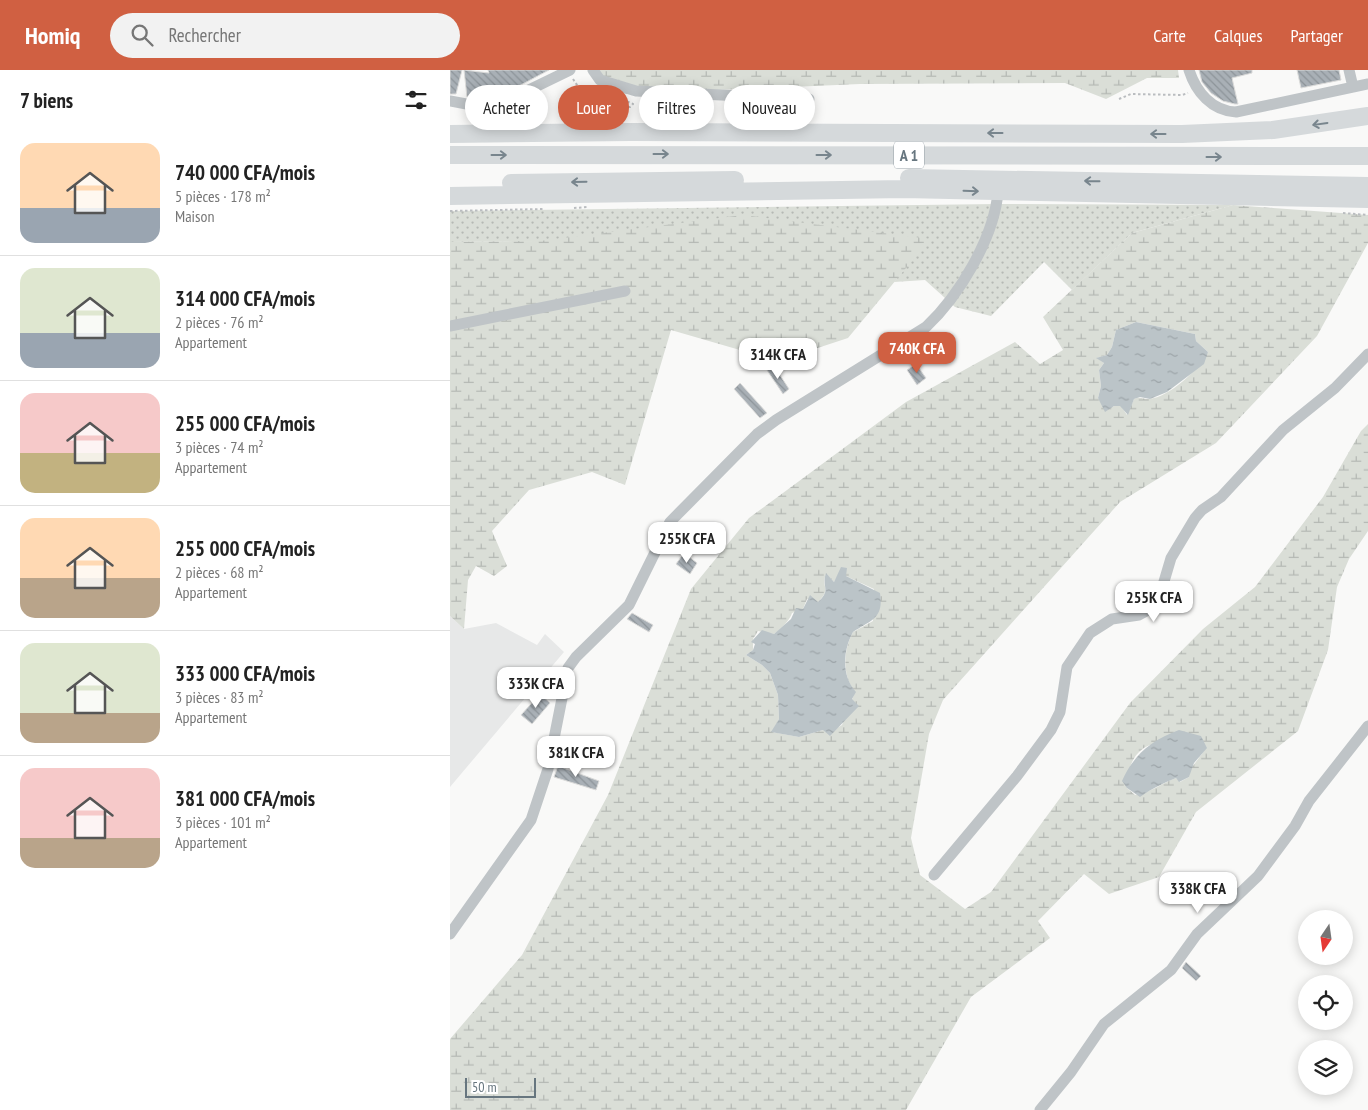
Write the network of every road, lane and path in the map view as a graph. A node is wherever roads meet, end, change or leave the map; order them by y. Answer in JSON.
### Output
{"nodes":[{"id":1,"x":569,"y":70,"type":"edge"},
{"id":2,"x":593,"y":70,"type":"edge"},
{"id":3,"x":1189,"y":70,"type":"edge"},
{"id":4,"x":1349,"y":70,"type":"edge"},
{"id":5,"x":553,"y":74,"type":"edge"},
{"id":6,"x":1368,"y":84,"type":"edge"},
{"id":7,"x":578,"y":85,"type":"edge"},
{"id":8,"x":1353,"y":87,"type":"junction"},
{"id":9,"x":1199,"y":89,"type":"junction"},
{"id":10,"x":724,"y":95,"type":"edge"},
{"id":11,"x":1119,"y":100,"type":"dead end"},
{"id":12,"x":450,"y":101,"type":"edge"},
{"id":13,"x":1368,"y":116,"type":"edge"},
{"id":14,"x":450,"y":134,"type":"edge"},
{"id":15,"x":450,"y":155,"type":"edge"},
{"id":16,"x":1368,"y":156,"type":"edge"},
{"id":17,"x":450,"y":185,"type":"edge"},
{"id":18,"x":1368,"y":186,"type":"edge"},
{"id":19,"x":998,"y":192,"type":"junction"},
{"id":20,"x":450,"y":196,"type":"edge"},
{"id":21,"x":1368,"y":199,"type":"edge"},
{"id":22,"x":546,"y":209,"type":"dead end"},
{"id":23,"x":450,"y":211,"type":"edge"},
{"id":24,"x":625,"y":291,"type":"dead end"},
{"id":25,"x":450,"y":326,"type":"edge"},
{"id":26,"x":1368,"y":354,"type":"edge"},
{"id":27,"x":1368,"y":726,"type":"edge"},
{"id":28,"x":934,"y":875,"type":"dead end"},
{"id":29,"x":450,"y":934,"type":"edge"},
{"id":30,"x":1040,"y":1110,"type":"edge"}],
"edges":[{"from":1,"to":5,"type":"street"},
{"from":1,"to":7,"type":"path"},
{"from":2,"to":10,"type":"street"},
{"from":3,"to":9,"type":"street"},
{"from":4,"to":8,"type":"street"},
{"from":5,"to":12,"type":"street"},
{"from":6,"to":8,"type":"street"},
{"from":8,"to":9,"type":"street"},
{"from":9,"to":11,"type":"path"},
{"from":13,"to":14,"type":"highway","number":"A 1","one_way":true},
{"from":15,"to":16,"type":"highway","number":"A 1","one_way":true},
{"from":18,"to":17,"type":"highway","one_way":true},
{"from":20,"to":19,"type":"highway","one_way":true},
{"from":19,"to":21,"type":"highway"},
{"from":19,"to":29,"type":"street"},
{"from":22,"to":23,"type":"path"},
{"from":24,"to":25,"type":"street"},
{"from":26,"to":28,"type":"street"},
{"from":27,"to":30,"type":"street"}]}
